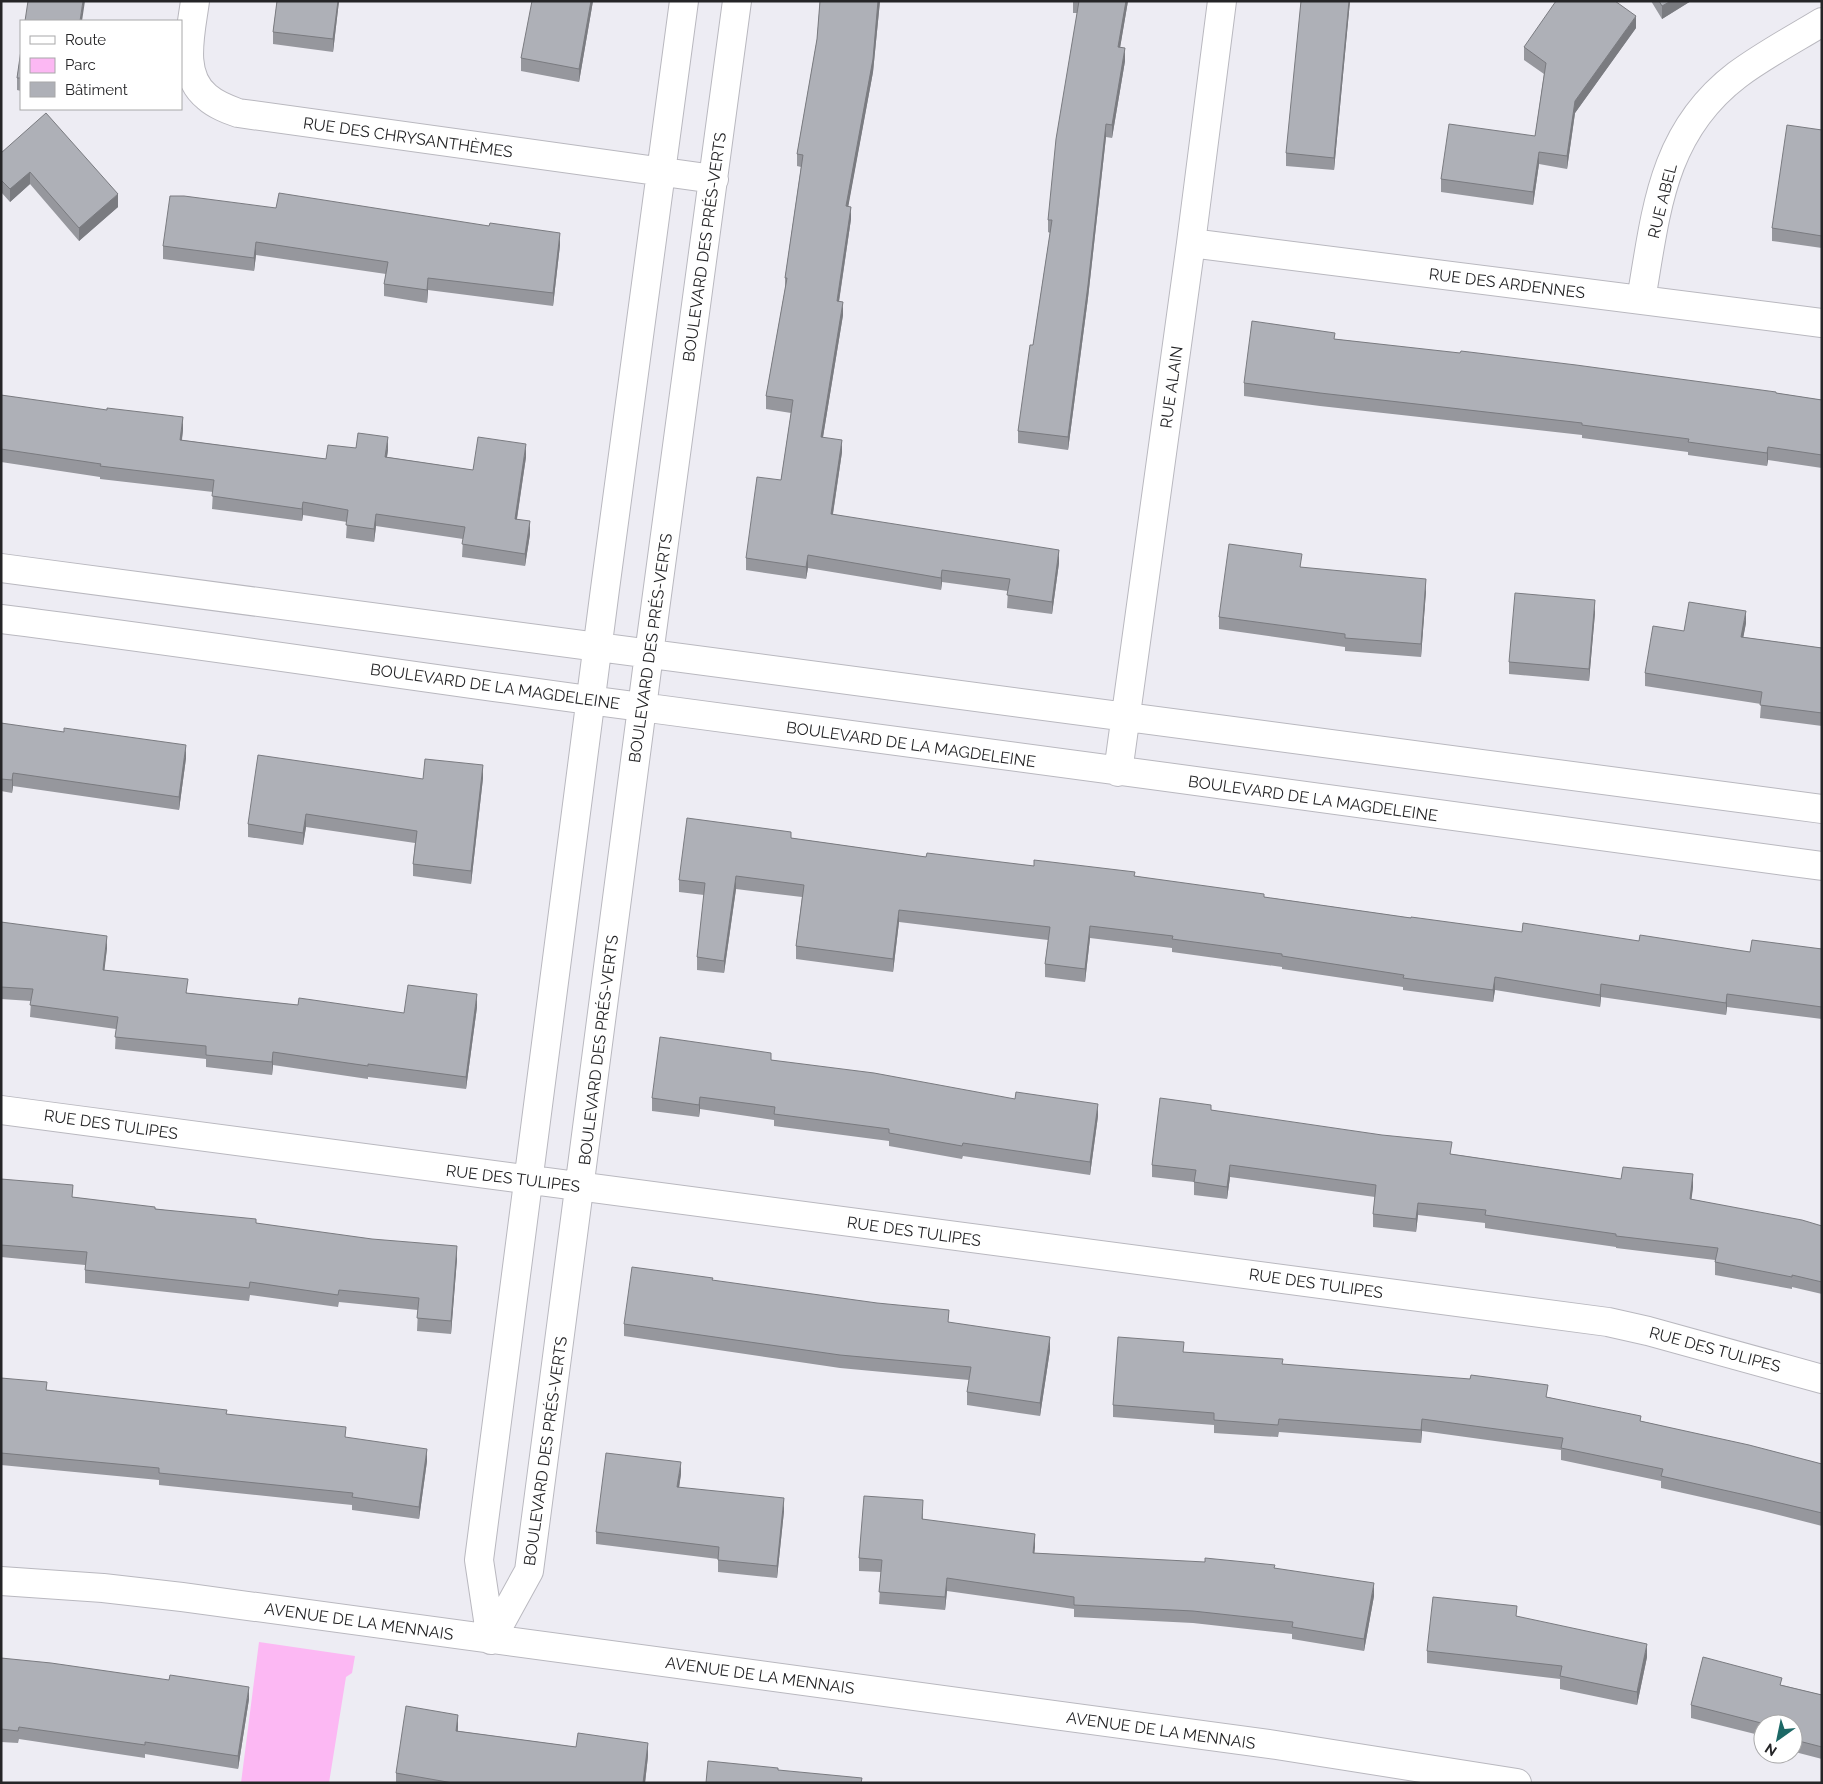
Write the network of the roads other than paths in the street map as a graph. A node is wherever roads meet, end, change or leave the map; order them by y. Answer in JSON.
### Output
{"nodes":[{"id":1,"x":195,"y":1,"type":"edge"},
{"id":2,"x":684,"y":1,"type":"edge"},
{"id":3,"x":737,"y":1,"type":"edge"},
{"id":4,"x":1222,"y":1,"type":"edge"},
{"id":5,"x":1822,"y":22,"type":"edge"},
{"id":6,"x":662,"y":171,"type":"junction"},
{"id":7,"x":714,"y":179,"type":"junction"},
{"id":8,"x":1191,"y":243,"type":"junction"},
{"id":9,"x":1641,"y":300,"type":"junction"},
{"id":10,"x":1822,"y":323,"type":"edge"},
{"id":11,"x":1,"y":568,"type":"edge"},
{"id":12,"x":1,"y":619,"type":"edge"},
{"id":13,"x":598,"y":647,"type":"junction"},
{"id":14,"x":649,"y":654,"type":"junction"},
{"id":15,"x":591,"y":700,"type":"junction"},
{"id":16,"x":642,"y":707,"type":"junction"},
{"id":17,"x":1126,"y":717,"type":"junction"},
{"id":18,"x":1118,"y":772,"type":"junction"},
{"id":19,"x":1822,"y":809,"type":"edge"},
{"id":20,"x":1822,"y":866,"type":"edge"},
{"id":21,"x":1,"y":1110,"type":"edge"},
{"id":22,"x":529,"y":1180,"type":"junction"},
{"id":23,"x":580,"y":1186,"type":"junction"},
{"id":24,"x":1822,"y":1378,"type":"edge"},
{"id":25,"x":1,"y":1581,"type":"edge"},
{"id":26,"x":491,"y":1640,"type":"junction"},
{"id":27,"x":1517,"y":1783,"type":"edge"}],
"edges":[{"from":1,"to":6,"type":"street","name":"RUE DES CHRYSANTHÈMES"},
{"from":2,"to":6,"type":"street"},
{"from":3,"to":7,"type":"street","name":"BOULEVARD DES PRÉS-VERTS"},
{"from":4,"to":8,"type":"street","name":"RUE ALAIN"},
{"from":5,"to":9,"type":"street","name":"RUE ABEL"},
{"from":6,"to":7,"type":"street","name":"RUE DES CHRYSANTHÈMES"},
{"from":6,"to":13,"type":"street"},
{"from":7,"to":14,"type":"street","name":"BOULEVARD DES PRÉS-VERTS"},
{"from":8,"to":9,"type":"street","name":"RUE DES ARDENNES"},
{"from":8,"to":17,"type":"street","name":"RUE ALAIN"},
{"from":9,"to":10,"type":"street","name":"RUE DES ARDENNES"},
{"from":11,"to":13,"type":"street"},
{"from":12,"to":15,"type":"street","name":"BOULEVARD DE LA MAGDELEINE"},
{"from":13,"to":14,"type":"street"},
{"from":13,"to":15,"type":"street"},
{"from":14,"to":16,"type":"street","name":"BOULEVARD DES PRÉS-VERTS"},
{"from":14,"to":17,"type":"street"},
{"from":15,"to":16,"type":"street","name":"BOULEVARD DE LA MAGDELEINE"},
{"from":15,"to":22,"type":"street"},
{"from":16,"to":18,"type":"street","name":"BOULEVARD DE LA MAGDELEINE"},
{"from":16,"to":23,"type":"street","name":"BOULEVARD DES PRÉS-VERTS"},
{"from":17,"to":18,"type":"street","name":"RUE ALAIN"},
{"from":17,"to":19,"type":"street"},
{"from":18,"to":20,"type":"street","name":"BOULEVARD DE LA MAGDELEINE"},
{"from":21,"to":22,"type":"street","name":"RUE DES TULIPES"},
{"from":22,"to":23,"type":"street","name":"RUE DES TULIPES"},
{"from":22,"to":26,"type":"street"},
{"from":23,"to":24,"type":"street","name":"RUE DES TULIPES"},
{"from":23,"to":26,"type":"street","name":"BOULEVARD DES PRÉS-VERTS"},
{"from":25,"to":26,"type":"street","name":"AVENUE DE LA MENNAIS"},
{"from":26,"to":27,"type":"street","name":"AVENUE DE LA MENNAIS"}]}
